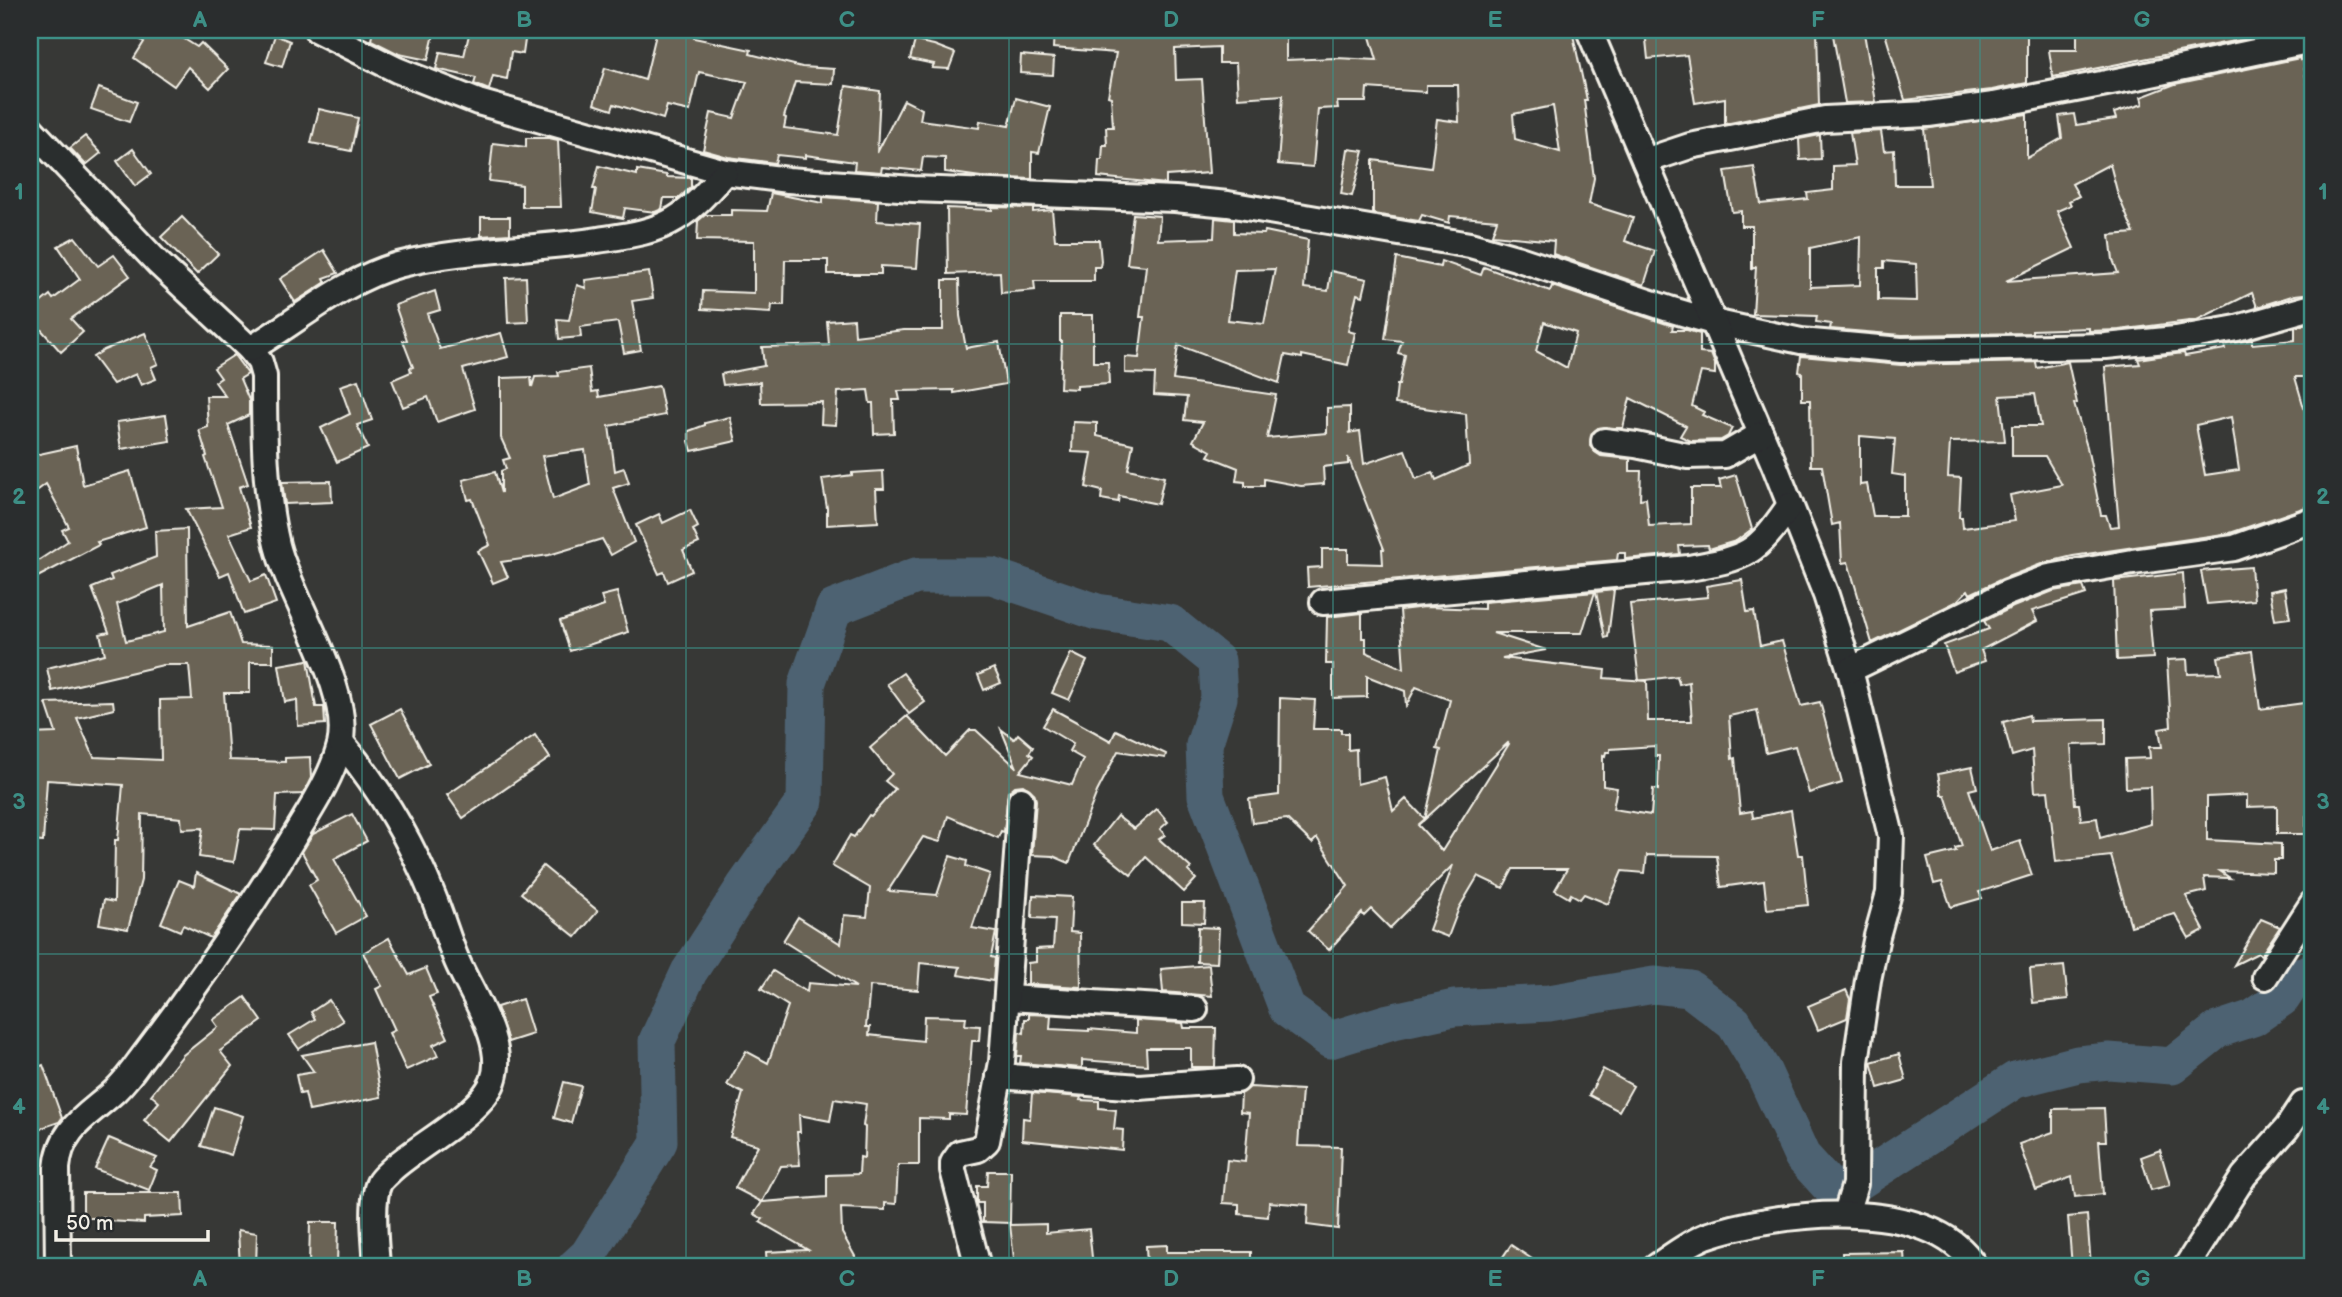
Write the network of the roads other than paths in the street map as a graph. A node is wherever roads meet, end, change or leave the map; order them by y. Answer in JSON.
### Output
{"nodes":[{"id":1,"x":317,"y":30,"type":"edge"},
{"id":2,"x":1589,"y":30,"type":"edge"},
{"id":3,"x":2312,"y":40,"type":"edge"},
{"id":4,"x":30,"y":128,"type":"edge"},
{"id":5,"x":1645,"y":160,"type":"junction"},
{"id":6,"x":725,"y":172,"type":"junction"},
{"id":7,"x":2312,"y":307,"type":"edge"},
{"id":8,"x":1713,"y":322,"type":"junction"},
{"id":9,"x":250,"y":349,"type":"junction"},
{"id":10,"x":1761,"y":434,"type":"junction"},
{"id":11,"x":1604,"y":441,"type":"dead end"},
{"id":12,"x":1790,"y":505,"type":"junction"},
{"id":13,"x":2312,"y":520,"type":"edge"},
{"id":14,"x":1323,"y":602,"type":"dead end"},
{"id":15,"x":1850,"y":670,"type":"junction"},
{"id":16,"x":341,"y":742,"type":"junction"},
{"id":17,"x":1021,"y":800,"type":"dead end"},
{"id":18,"x":2312,"y":904,"type":"edge"},
{"id":19,"x":2264,"y":977,"type":"dead end"},
{"id":20,"x":1007,"y":998,"type":"junction"},
{"id":21,"x":1195,"y":1009,"type":"dead end"},
{"id":22,"x":999,"y":1076,"type":"junction"},
{"id":23,"x":1237,"y":1080,"type":"dead end"},
{"id":24,"x":2303,"y":1104,"type":"dead end"},
{"id":25,"x":1846,"y":1214,"type":"junction"},
{"id":26,"x":58,"y":1267,"type":"edge"},
{"id":27,"x":377,"y":1267,"type":"edge"},
{"id":28,"x":978,"y":1267,"type":"edge"},
{"id":29,"x":1656,"y":1267,"type":"edge"},
{"id":30,"x":1975,"y":1267,"type":"edge"},
{"id":31,"x":2186,"y":1267,"type":"edge"}],
"edges":[{"from":1,"to":6,"type":"street"},
{"from":2,"to":5,"type":"street"},
{"from":3,"to":5,"type":"street"},
{"from":4,"to":9,"type":"street"},
{"from":5,"to":8,"type":"street"},
{"from":6,"to":8,"type":"street"},
{"from":6,"to":9,"type":"street"},
{"from":7,"to":8,"type":"street"},
{"from":8,"to":10,"type":"street"},
{"from":9,"to":16,"type":"street"},
{"from":10,"to":11,"type":"street"},
{"from":10,"to":12,"type":"street"},
{"from":12,"to":14,"type":"street"},
{"from":12,"to":15,"type":"street"},
{"from":13,"to":15,"type":"street"},
{"from":15,"to":25,"type":"street"},
{"from":16,"to":26,"type":"street"},
{"from":16,"to":27,"type":"street"},
{"from":17,"to":20,"type":"street"},
{"from":18,"to":19,"type":"street"},
{"from":20,"to":21,"type":"street"},
{"from":20,"to":22,"type":"street"},
{"from":22,"to":23,"type":"street"},
{"from":22,"to":28,"type":"street"},
{"from":24,"to":31,"type":"street"},
{"from":25,"to":29,"type":"street"},
{"from":25,"to":30,"type":"street"}]}
